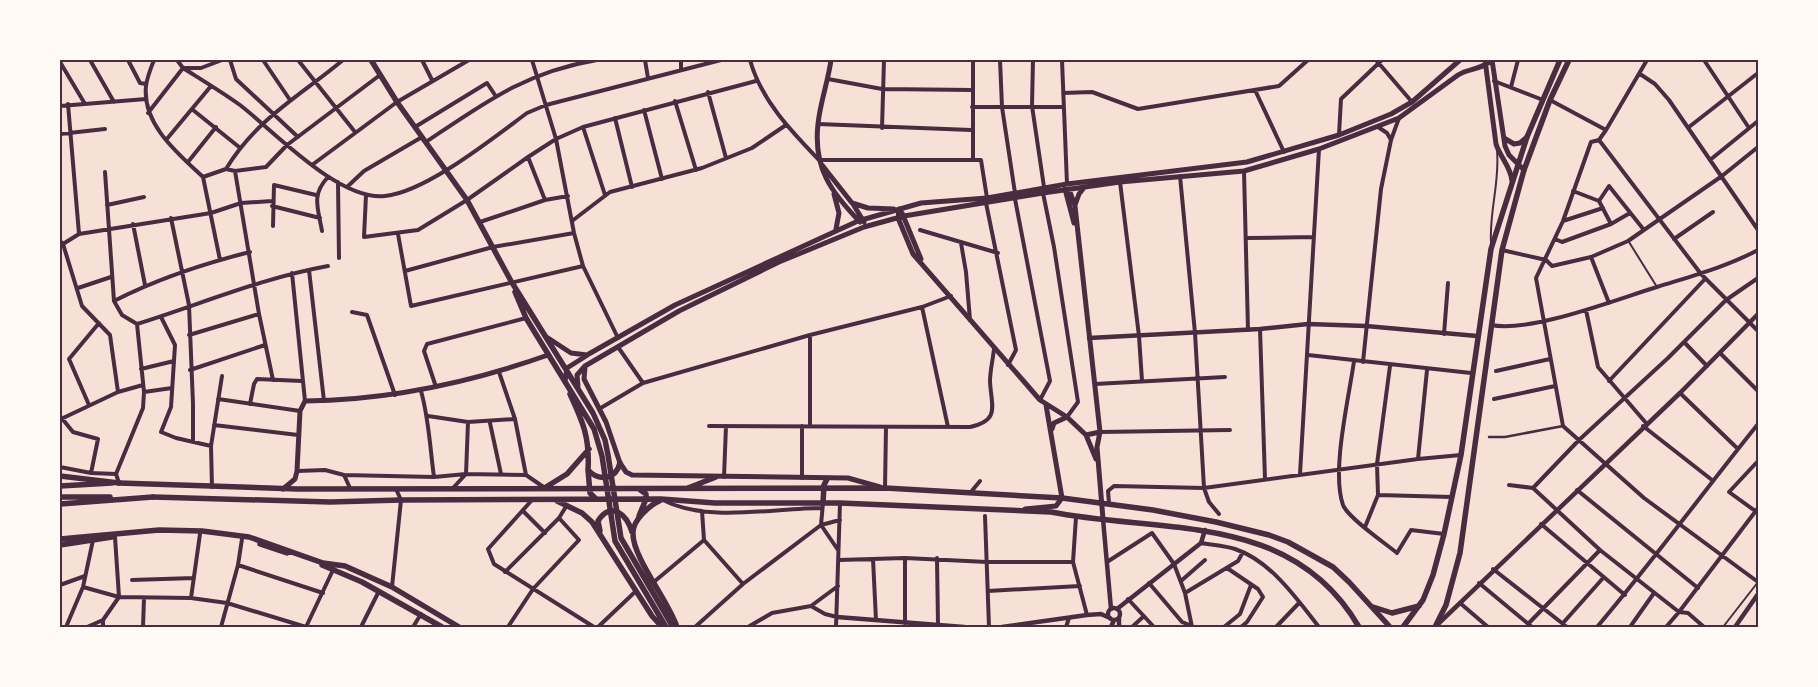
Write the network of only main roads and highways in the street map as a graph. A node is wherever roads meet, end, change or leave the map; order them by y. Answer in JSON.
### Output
{"nodes":[{"id":1,"x":371,"y":60,"type":"edge"},
{"id":2,"x":830,"y":60,"type":"edge"},
{"id":3,"x":1460,"y":60,"type":"edge"},
{"id":4,"x":1492,"y":60,"type":"edge"},
{"id":5,"x":1560,"y":60,"type":"edge"},
{"id":6,"x":1569,"y":60,"type":"edge"},
{"id":7,"x":1483,"y":65,"type":"edge"},
{"id":8,"x":1547,"y":100,"type":"junction"},
{"id":9,"x":1502,"y":136,"type":"junction"},
{"id":10,"x":1527,"y":137,"type":"junction"},
{"id":11,"x":819,"y":160,"type":"junction"},
{"id":12,"x":1518,"y":163,"type":"junction"},
{"id":13,"x":1506,"y":164,"type":"junction"},
{"id":14,"x":1516,"y":170,"type":"junction"},
{"id":15,"x":1524,"y":170,"type":"junction"},
{"id":16,"x":1512,"y":181,"type":"junction"},
{"id":17,"x":1067,"y":184,"type":"junction"},
{"id":18,"x":1084,"y":188,"type":"junction"},
{"id":19,"x":1044,"y":190,"type":"junction"},
{"id":20,"x":1070,"y":190,"type":"junction"},
{"id":21,"x":833,"y":191,"type":"junction"},
{"id":22,"x":1064,"y":191,"type":"junction"},
{"id":23,"x":987,"y":201,"type":"junction"},
{"id":24,"x":852,"y":203,"type":"junction"},
{"id":25,"x":1075,"y":206,"type":"junction"},
{"id":26,"x":899,"y":209,"type":"junction"},
{"id":27,"x":904,"y":216,"type":"junction"},
{"id":28,"x":898,"y":218,"type":"junction"},
{"id":29,"x":861,"y":220,"type":"junction"},
{"id":30,"x":864,"y":227,"type":"junction"},
{"id":31,"x":836,"y":229,"type":"junction"},
{"id":32,"x":1076,"y":230,"type":"junction"},
{"id":33,"x":922,"y":262,"type":"junction"},
{"id":34,"x":511,"y":281,"type":"junction"},
{"id":35,"x":547,"y":337,"type":"junction"},
{"id":36,"x":548,"y":354,"type":"junction"},
{"id":37,"x":587,"y":355,"type":"junction"},
{"id":38,"x":585,"y":366,"type":"junction"},
{"id":39,"x":567,"y":368,"type":"junction"},
{"id":40,"x":565,"y":383,"type":"junction"},
{"id":41,"x":578,"y":387,"type":"junction"},
{"id":42,"x":1046,"y":405,"type":"junction"},
{"id":43,"x":590,"y":414,"type":"junction"},
{"id":44,"x":1067,"y":417,"type":"junction"},
{"id":45,"x":1052,"y":430,"type":"junction"},
{"id":46,"x":1100,"y":432,"type":"junction"},
{"id":47,"x":1086,"y":435,"type":"junction"},
{"id":48,"x":589,"y":449,"type":"junction"},
{"id":49,"x":620,"y":463,"type":"junction"},
{"id":50,"x":1098,"y":464,"type":"junction"},
{"id":51,"x":588,"y":470,"type":"junction"},
{"id":52,"x":60,"y":476,"type":"edge"},
{"id":53,"x":716,"y":477,"type":"junction"},
{"id":54,"x":827,"y":479,"type":"junction"},
{"id":55,"x":120,"y":483,"type":"junction"},
{"id":56,"x":60,"y":486,"type":"edge"},
{"id":57,"x":588,"y":487,"type":"junction"},
{"id":58,"x":545,"y":488,"type":"junction"},
{"id":59,"x":885,"y":488,"type":"junction"},
{"id":60,"x":283,"y":489,"type":"junction"},
{"id":61,"x":639,"y":489,"type":"junction"},
{"id":62,"x":686,"y":489,"type":"junction"},
{"id":63,"x":824,"y":489,"type":"junction"},
{"id":64,"x":60,"y":497,"type":"edge"},
{"id":65,"x":153,"y":497,"type":"junction"},
{"id":66,"x":1062,"y":498,"type":"junction"},
{"id":67,"x":646,"y":499,"type":"junction"},
{"id":68,"x":661,"y":499,"type":"junction"},
{"id":69,"x":553,"y":500,"type":"junction"},
{"id":70,"x":596,"y":500,"type":"junction"},
{"id":71,"x":1101,"y":502,"type":"junction"},
{"id":72,"x":60,"y":504,"type":"edge"},
{"id":73,"x":823,"y":505,"type":"junction"},
{"id":74,"x":1017,"y":510,"type":"junction"},
{"id":75,"x":1103,"y":519,"type":"junction"},
{"id":76,"x":637,"y":520,"type":"junction"},
{"id":77,"x":632,"y":532,"type":"junction"},
{"id":78,"x":603,"y":538,"type":"junction"},
{"id":79,"x":60,"y":539,"type":"edge"},
{"id":80,"x":60,"y":545,"type":"edge"},
{"id":81,"x":392,"y":587,"type":"junction"},
{"id":82,"x":379,"y":591,"type":"junction"},
{"id":83,"x":1419,"y":606,"type":"junction"},
{"id":84,"x":658,"y":607,"type":"junction"},
{"id":85,"x":1373,"y":607,"type":"junction"},
{"id":86,"x":442,"y":627,"type":"edge"},
{"id":87,"x":459,"y":627,"type":"edge"},
{"id":88,"x":664,"y":627,"type":"edge"},
{"id":89,"x":673,"y":627,"type":"edge"},
{"id":90,"x":677,"y":627,"type":"edge"},
{"id":91,"x":1360,"y":627,"type":"edge"},
{"id":92,"x":1390,"y":627,"type":"edge"},
{"id":93,"x":1403,"y":627,"type":"edge"},
{"id":94,"x":1435,"y":627,"type":"edge"}],
"edges":[{"from":1,"to":34,"type":"main road"},
{"from":2,"to":11,"type":"main road"},
{"from":3,"to":17,"type":"main road"},
{"from":4,"to":7,"type":"main road"},
{"from":4,"to":9,"type":"main road"},
{"from":5,"to":8,"type":"main road"},
{"from":6,"to":8,"type":"main road"},
{"from":7,"to":13,"type":"main road"},
{"from":7,"to":18,"type":"main road"},
{"from":8,"to":10,"type":"main road"},
{"from":8,"to":15,"type":"main road"},
{"from":9,"to":10,"type":"main road"},
{"from":9,"to":12,"type":"main road"},
{"from":10,"to":12,"type":"main road"},
{"from":11,"to":21,"type":"main road"},
{"from":11,"to":24,"type":"main road"},
{"from":12,"to":14,"type":"main road"},
{"from":12,"to":15,"type":"main road"},
{"from":13,"to":14,"type":"main road"},
{"from":13,"to":16,"type":"main road"},
{"from":14,"to":15,"type":"main road"},
{"from":14,"to":16,"type":"main road"},
{"from":15,"to":94,"type":"main road"},
{"from":16,"to":83,"type":"main road"},
{"from":17,"to":19,"type":"main road"},
{"from":17,"to":20,"type":"main road"},
{"from":17,"to":22,"type":"main road"},
{"from":18,"to":20,"type":"main road"},
{"from":18,"to":25,"type":"main road"},
{"from":19,"to":22,"type":"main road"},
{"from":19,"to":23,"type":"main road"},
{"from":20,"to":22,"type":"main road"},
{"from":20,"to":25,"type":"main road"},
{"from":21,"to":29,"type":"main road"},
{"from":21,"to":31,"type":"main road"},
{"from":22,"to":32,"type":"main road"},
{"from":23,"to":26,"type":"main road"},
{"from":23,"to":27,"type":"main road"},
{"from":24,"to":26,"type":"main road"},
{"from":24,"to":29,"type":"main road"},
{"from":25,"to":32,"type":"main road"},
{"from":26,"to":27,"type":"main road"},
{"from":26,"to":28,"type":"main road"},
{"from":26,"to":29,"type":"main road"},
{"from":27,"to":28,"type":"main road"},
{"from":27,"to":33,"type":"main road"},
{"from":28,"to":30,"type":"main road"},
{"from":28,"to":33,"type":"main road"},
{"from":29,"to":30,"type":"main road"},
{"from":29,"to":31,"type":"main road"},
{"from":30,"to":38,"type":"main road"},
{"from":31,"to":37,"type":"main road"},
{"from":32,"to":46,"type":"main road"},
{"from":33,"to":42,"type":"main road"},
{"from":34,"to":35,"type":"main road"},
{"from":34,"to":36,"type":"main road"},
{"from":35,"to":37,"type":"main road"},
{"from":35,"to":39,"type":"main road"},
{"from":36,"to":40,"type":"main road"},
{"from":36,"to":60,"type":"main road"},
{"from":37,"to":39,"type":"main road"},
{"from":38,"to":41,"type":"main road"},
{"from":38,"to":49,"type":"main road"},
{"from":39,"to":40,"type":"main road"},
{"from":39,"to":41,"type":"main road"},
{"from":40,"to":43,"type":"main road"},
{"from":40,"to":48,"type":"main road"},
{"from":41,"to":43,"type":"main road"},
{"from":42,"to":44,"type":"main road"},
{"from":42,"to":45,"type":"main road"},
{"from":43,"to":84,"type":"main road"},
{"from":44,"to":45,"type":"main road"},
{"from":44,"to":47,"type":"main road"},
{"from":45,"to":66,"type":"main road"},
{"from":46,"to":47,"type":"main road"},
{"from":46,"to":50,"type":"main road"},
{"from":47,"to":50,"type":"main road"},
{"from":48,"to":51,"type":"main road"},
{"from":48,"to":58,"type":"main road"},
{"from":49,"to":51,"type":"main road"},
{"from":49,"to":53,"type":"main road"},
{"from":50,"to":71,"type":"main road"},
{"from":51,"to":57,"type":"main road"},
{"from":52,"to":55,"type":"main road"},
{"from":53,"to":54,"type":"main road"},
{"from":53,"to":62,"type":"main road"},
{"from":54,"to":59,"type":"main road"},
{"from":54,"to":63,"type":"main road"},
{"from":55,"to":56,"type":"main road"},
{"from":55,"to":60,"type":"main road"},
{"from":57,"to":58,"type":"main road"},
{"from":57,"to":61,"type":"main road"},
{"from":57,"to":70,"type":"main road"},
{"from":58,"to":60,"type":"main road"},
{"from":59,"to":63,"type":"main road"},
{"from":59,"to":66,"type":"main road"},
{"from":61,"to":62,"type":"main road"},
{"from":61,"to":67,"type":"main road"},
{"from":62,"to":63,"type":"main road"},
{"from":63,"to":73,"type":"main road"},
{"from":64,"to":65,"type":"main road"},
{"from":65,"to":69,"type":"main road"},
{"from":65,"to":72,"type":"main road"},
{"from":66,"to":71,"type":"main road"},
{"from":66,"to":74,"type":"main road"},
{"from":67,"to":68,"type":"main road"},
{"from":67,"to":70,"type":"main road"},
{"from":67,"to":76,"type":"main road"},
{"from":68,"to":73,"type":"main road"},
{"from":68,"to":76,"type":"main road"},
{"from":69,"to":70,"type":"main road"},
{"from":69,"to":78,"type":"main road"},
{"from":71,"to":75,"type":"main road"},
{"from":71,"to":85,"type":"main road"},
{"from":73,"to":74,"type":"main road"},
{"from":74,"to":75,"type":"main road"},
{"from":75,"to":91,"type":"main road"},
{"from":76,"to":77,"type":"main road"},
{"from":77,"to":78,"type":"main road"},
{"from":77,"to":90,"type":"main road"},
{"from":78,"to":88,"type":"main road"},
{"from":79,"to":81,"type":"main road"},
{"from":80,"to":82,"type":"main road"},
{"from":81,"to":82,"type":"main road"},
{"from":81,"to":87,"type":"main road"},
{"from":82,"to":86,"type":"main road"},
{"from":83,"to":85,"type":"main road"},
{"from":83,"to":93,"type":"main road"},
{"from":84,"to":88,"type":"main road"},
{"from":84,"to":89,"type":"main road"},
{"from":85,"to":92,"type":"main road"}]}
